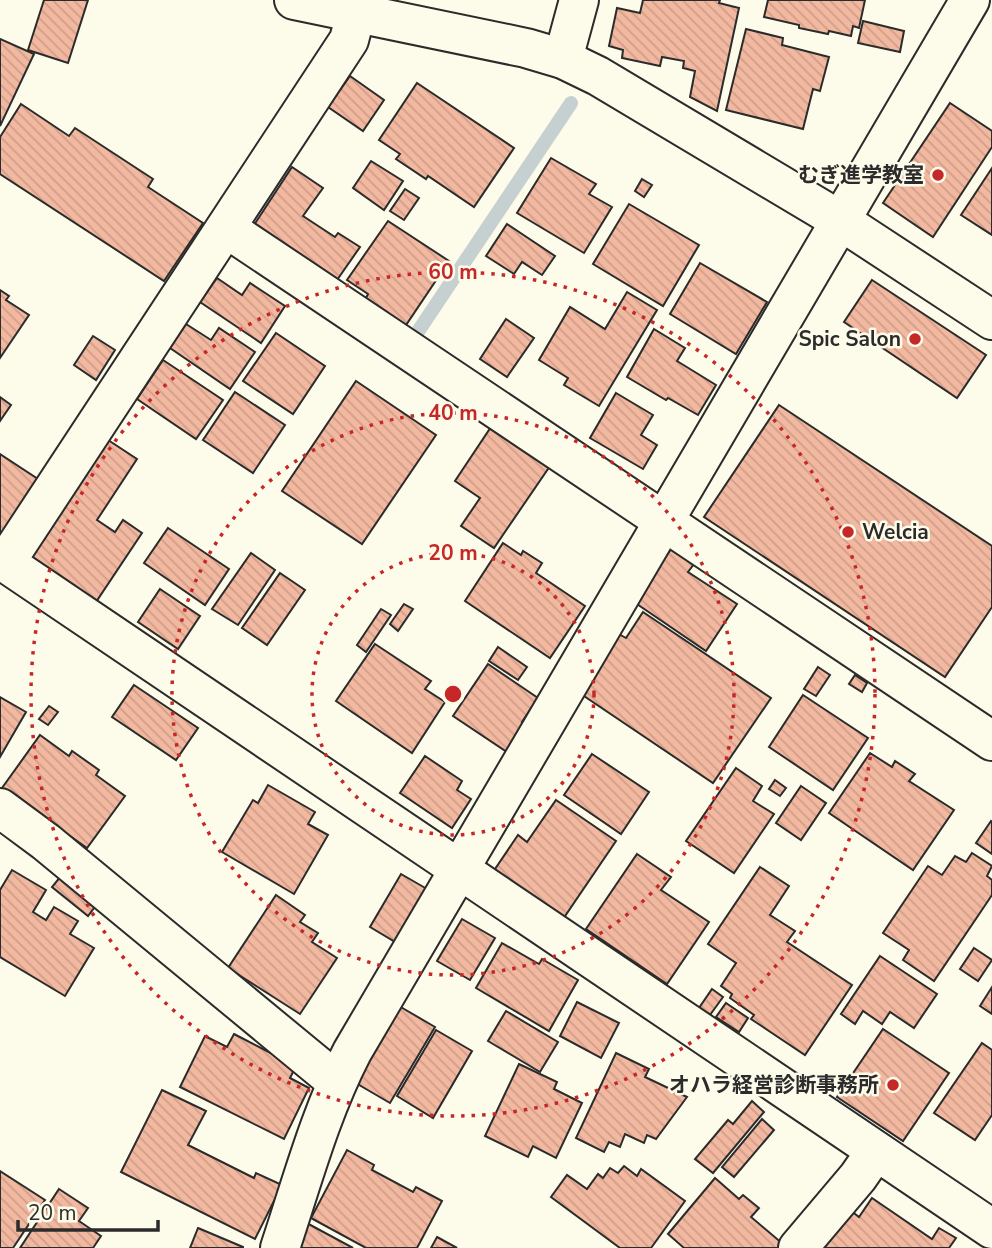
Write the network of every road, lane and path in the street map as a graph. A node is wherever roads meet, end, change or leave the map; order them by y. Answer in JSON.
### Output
{"nodes":[{"id":1,"x":294,"y":0,"type":"edge"},
{"id":2,"x":579,"y":0,"type":"edge"},
{"id":3,"x":970,"y":0,"type":"edge"},
{"id":4,"x":356,"y":13,"type":"junction"},
{"id":5,"x":564,"y":59,"type":"junction"},
{"id":6,"x":841,"y":220,"type":"junction"},
{"id":7,"x":226,"y":228,"type":"junction"},
{"id":8,"x":992,"y":320,"type":"edge"},
{"id":9,"x":664,"y":521,"type":"junction"},
{"id":10,"x":3,"y":561,"type":"edge"},
{"id":11,"x":992,"y":741,"type":"edge"},
{"id":12,"x":0,"y":808,"type":"edge"},
{"id":13,"x":459,"y":870,"type":"junction"},
{"id":14,"x":337,"y":1082,"type":"junction"},
{"id":15,"x":876,"y":1151,"type":"junction"},
{"id":16,"x":992,"y":1229,"type":"edge"},
{"id":17,"x":280,"y":1248,"type":"edge"},
{"id":18,"x":798,"y":1248,"type":"edge"}],
"edges":[{"from":1,"to":4,"type":"street"},
{"from":2,"to":5,"type":"street"},
{"from":3,"to":6,"type":"street"},
{"from":4,"to":5,"type":"street"},
{"from":4,"to":7,"type":"street"},
{"from":5,"to":6,"type":"street"},
{"from":6,"to":8,"type":"street"},
{"from":6,"to":9,"type":"street"},
{"from":7,"to":9,"type":"street"},
{"from":7,"to":10,"type":"street"},
{"from":9,"to":11,"type":"street"},
{"from":9,"to":13,"type":"street"},
{"from":10,"to":13,"type":"street"},
{"from":12,"to":14,"type":"street"},
{"from":13,"to":14,"type":"street"},
{"from":13,"to":15,"type":"street"},
{"from":14,"to":17,"type":"street"},
{"from":15,"to":16,"type":"street"},
{"from":15,"to":18,"type":"street"}]}
